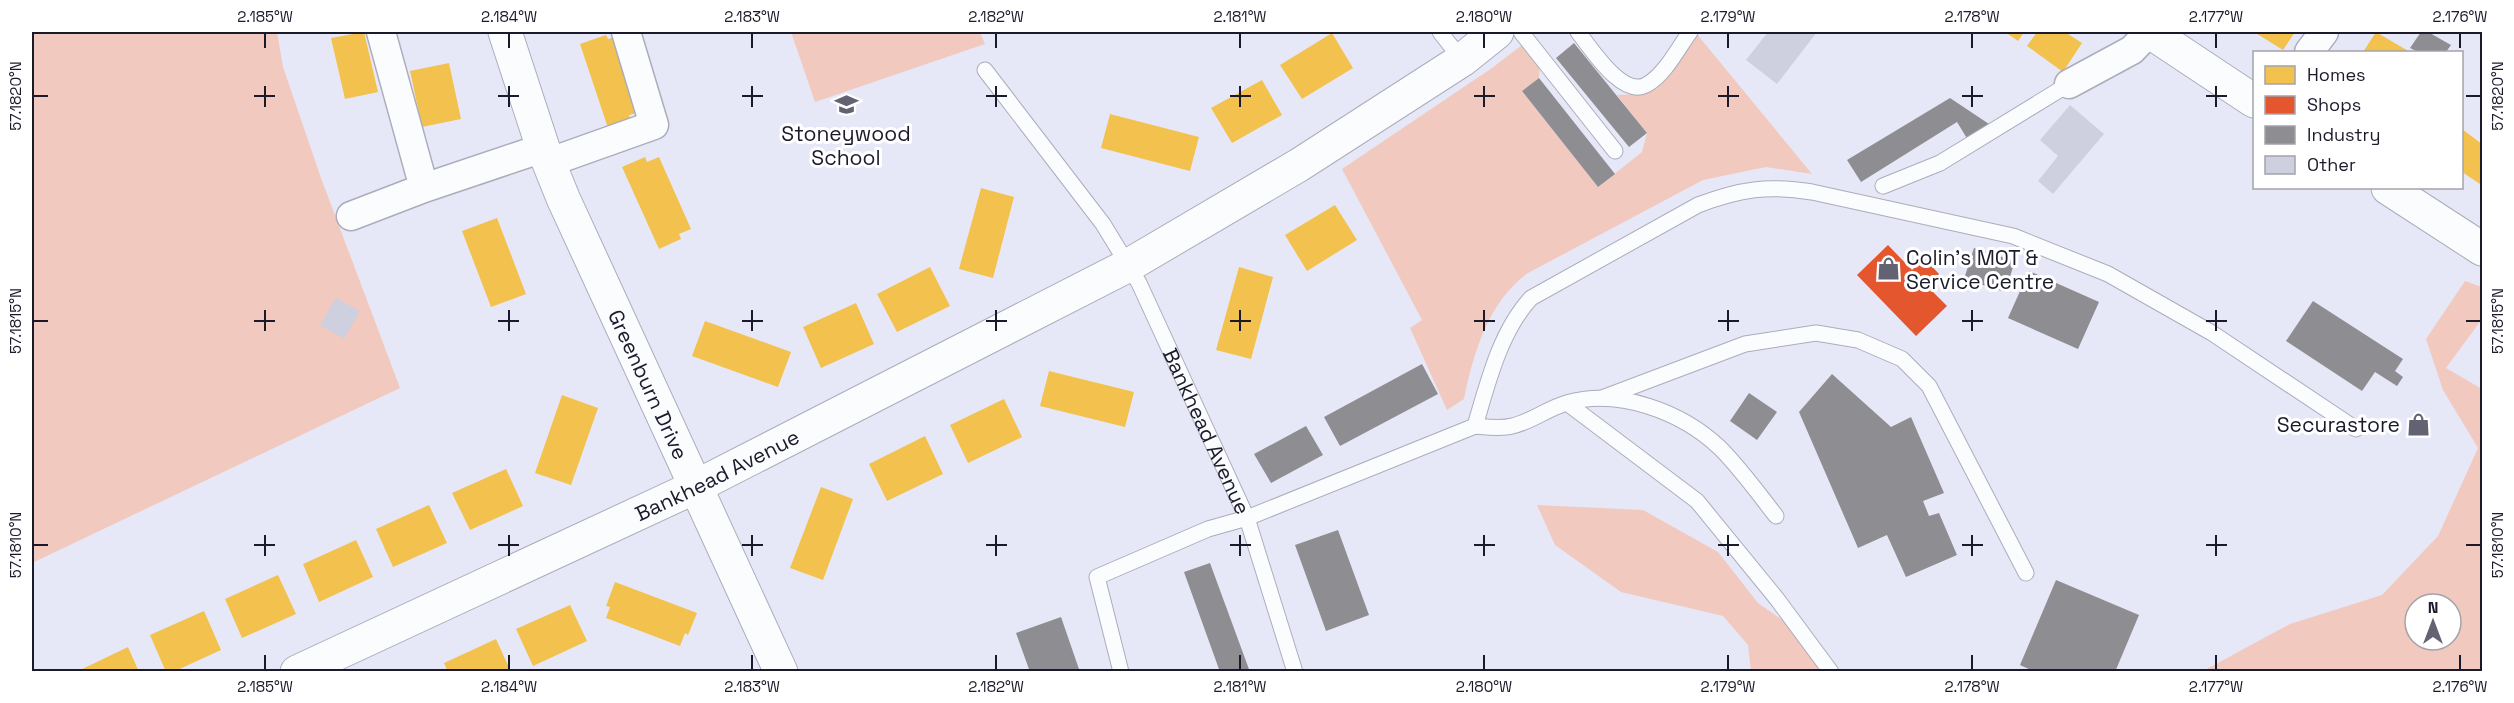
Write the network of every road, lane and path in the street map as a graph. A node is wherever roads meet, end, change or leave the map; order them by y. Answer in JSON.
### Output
{"nodes":[{"id":1,"x":381,"y":32,"type":"edge"},
{"id":2,"x":505,"y":32,"type":"edge"},
{"id":3,"x":626,"y":32,"type":"edge"},
{"id":4,"x":1440,"y":32,"type":"edge"},
{"id":5,"x":1497,"y":32,"type":"edge"},
{"id":6,"x":1521,"y":32,"type":"edge"},
{"id":7,"x":1578,"y":32,"type":"edge"},
{"id":8,"x":1690,"y":32,"type":"edge"},
{"id":9,"x":2150,"y":32,"type":"edge"},
{"id":10,"x":2324,"y":32,"type":"edge"},
{"id":11,"x":2310,"y":51,"type":"edge"},
{"id":12,"x":1462,"y":60,"type":"junction"},
{"id":13,"x":985,"y":70,"type":"dead end"},
{"id":14,"x":2069,"y":84,"type":"joint"},
{"id":15,"x":2253,"y":100,"type":"edge"},
{"id":16,"x":1615,"y":151,"type":"dead end"},
{"id":17,"x":547,"y":155,"type":"junction"},
{"id":18,"x":1883,"y":186,"type":"dead end"},
{"id":19,"x":424,"y":188,"type":"junction"},
{"id":20,"x":2390,"y":189,"type":"edge"},
{"id":21,"x":351,"y":216,"type":"dead end"},
{"id":22,"x":2482,"y":249,"type":"edge"},
{"id":23,"x":1129,"y":265,"type":"junction"},
{"id":24,"x":1602,"y":398,"type":"junction"},
{"id":25,"x":1567,"y":403,"type":"junction"},
{"id":26,"x":1475,"y":426,"type":"junction"},
{"id":27,"x":2356,"y":429,"type":"dead end"},
{"id":28,"x":695,"y":487,"type":"junction"},
{"id":29,"x":1776,"y":516,"type":"dead end"},
{"id":30,"x":1247,"y":519,"type":"junction"},
{"id":31,"x":2026,"y":573,"type":"dead end"},
{"id":32,"x":297,"y":672,"type":"edge"},
{"id":33,"x":781,"y":672,"type":"edge"},
{"id":34,"x":1121,"y":672,"type":"edge"},
{"id":35,"x":1295,"y":672,"type":"edge"},
{"id":36,"x":1831,"y":672,"type":"edge"}],
"edges":[{"from":1,"to":19,"type":"street"},
{"from":2,"to":17,"type":"street","name":"Greenburn Drive"},
{"from":3,"to":17,"type":"street"},
{"from":4,"to":12,"type":"lane"},
{"from":5,"to":12,"type":"street","name":"Bankhead Avenue"},
{"from":6,"to":16,"type":"lane"},
{"from":7,"to":8,"type":"lane"},
{"from":9,"to":14,"type":"street"},
{"from":9,"to":15,"type":"street"},
{"from":10,"to":11,"type":"street"},
{"from":12,"to":23,"type":"street","name":"Bankhead Avenue"},
{"from":13,"to":23,"type":"lane"},
{"from":14,"to":18,"type":"lane"},
{"from":17,"to":19,"type":"street"},
{"from":17,"to":28,"type":"street","name":"Greenburn Drive"},
{"from":19,"to":21,"type":"street"},
{"from":20,"to":22,"type":"street"},
{"from":23,"to":28,"type":"street","name":"Bankhead Avenue"},
{"from":23,"to":30,"type":"lane","name":"Bankhead Avenue"},
{"from":24,"to":25,"type":"lane"},
{"from":24,"to":29,"type":"lane"},
{"from":24,"to":31,"type":"lane"},
{"from":25,"to":26,"type":"lane"},
{"from":25,"to":36,"type":"lane"},
{"from":26,"to":27,"type":"lane"},
{"from":26,"to":30,"type":"lane"},
{"from":28,"to":32,"type":"street","name":"Bankhead Avenue"},
{"from":28,"to":33,"type":"street","name":"Greenburn Drive"},
{"from":30,"to":34,"type":"lane"},
{"from":30,"to":35,"type":"lane","name":"Bankhead Avenue"}]}
